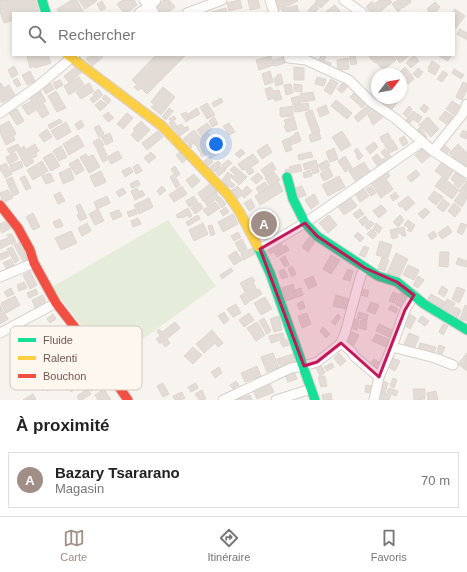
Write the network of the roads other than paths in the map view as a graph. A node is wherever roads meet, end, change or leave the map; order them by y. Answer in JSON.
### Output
{"nodes":[{"id":1,"x":42,"y":0,"type":"edge"},
{"id":2,"x":222,"y":0,"type":"edge"},
{"id":3,"x":270,"y":0,"type":"edge"},
{"id":4,"x":344,"y":0,"type":"edge"},
{"id":5,"x":151,"y":5,"type":"edge"},
{"id":6,"x":46,"y":12,"type":"edge"},
{"id":7,"x":140,"y":12,"type":"edge"},
{"id":8,"x":190,"y":12,"type":"edge"},
{"id":9,"x":274,"y":12,"type":"edge"},
{"id":10,"x":361,"y":12,"type":"edge"},
{"id":11,"x":71,"y":56,"type":"edge"},
{"id":12,"x":288,"y":56,"type":"edge"},
{"id":13,"x":467,"y":104,"type":"edge"},
{"id":14,"x":0,"y":113,"type":"edge"},
{"id":15,"x":422,"y":142,"type":"junction"},
{"id":16,"x":433,"y":151,"type":"junction"},
{"id":17,"x":467,"y":174,"type":"edge"},
{"id":18,"x":287,"y":177,"type":"dead end"},
{"id":19,"x":0,"y":205,"type":"edge"},
{"id":20,"x":305,"y":223,"type":"junction"},
{"id":21,"x":260,"y":249,"type":"junction"},
{"id":22,"x":34,"y":263,"type":"junction"},
{"id":23,"x":365,"y":268,"type":"junction"},
{"id":24,"x":0,"y":277,"type":"edge"},
{"id":25,"x":414,"y":295,"type":"junction"},
{"id":26,"x":56,"y":303,"type":"junction"},
{"id":27,"x":13,"y":326,"type":"edge"},
{"id":28,"x":74,"y":326,"type":"edge"},
{"id":29,"x":10,"y":328,"type":"edge"},
{"id":30,"x":467,"y":330,"type":"edge"},
{"id":31,"x":0,"y":333,"type":"edge"},
{"id":32,"x":341,"y":343,"type":"junction"},
{"id":33,"x":392,"y":347,"type":"junction"},
{"id":34,"x":453,"y":365,"type":"dead end"},
{"id":35,"x":304,"y":366,"type":"junction"},
{"id":36,"x":379,"y":377,"type":"junction"},
{"id":37,"x":311,"y":389,"type":"junction"},
{"id":38,"x":121,"y":390,"type":"edge"},
{"id":39,"x":302,"y":396,"type":"edge"},
{"id":40,"x":128,"y":400,"type":"edge"},
{"id":41,"x":223,"y":400,"type":"edge"},
{"id":42,"x":276,"y":400,"type":"edge"},
{"id":43,"x":315,"y":400,"type":"edge"},
{"id":44,"x":374,"y":400,"type":"edge"}],
"edges":[{"from":1,"to":6,"type":"street"},
{"from":2,"to":8,"type":"street"},
{"from":3,"to":9,"type":"street"},
{"from":4,"to":10,"type":"street"},
{"from":5,"to":7,"type":"street"},
{"from":11,"to":14,"type":"street"},
{"from":11,"to":21,"type":"street"},
{"from":12,"to":15,"type":"street"},
{"from":13,"to":16,"type":"street"},
{"from":15,"to":16,"type":"street"},
{"from":15,"to":20,"type":"street"},
{"from":16,"to":17,"type":"street"},
{"from":18,"to":20,"type":"street"},
{"from":19,"to":22,"type":"street"},
{"from":20,"to":21,"type":"street"},
{"from":20,"to":23,"type":"street"},
{"from":21,"to":35,"type":"street"},
{"from":22,"to":24,"type":"street"},
{"from":22,"to":26,"type":"street"},
{"from":23,"to":25,"type":"street"},
{"from":23,"to":32,"type":"street"},
{"from":25,"to":30,"type":"street"},
{"from":25,"to":33,"type":"street"},
{"from":26,"to":27,"type":"street"},
{"from":26,"to":28,"type":"street"},
{"from":29,"to":31,"type":"street"},
{"from":32,"to":35,"type":"street"},
{"from":32,"to":36,"type":"street"},
{"from":33,"to":34,"type":"street"},
{"from":33,"to":36,"type":"street"},
{"from":35,"to":37,"type":"street"},
{"from":35,"to":41,"type":"street"},
{"from":36,"to":44,"type":"street"},
{"from":37,"to":39,"type":"street"},
{"from":37,"to":43,"type":"street"},
{"from":38,"to":40,"type":"street"},
{"from":39,"to":42,"type":"street"}]}
